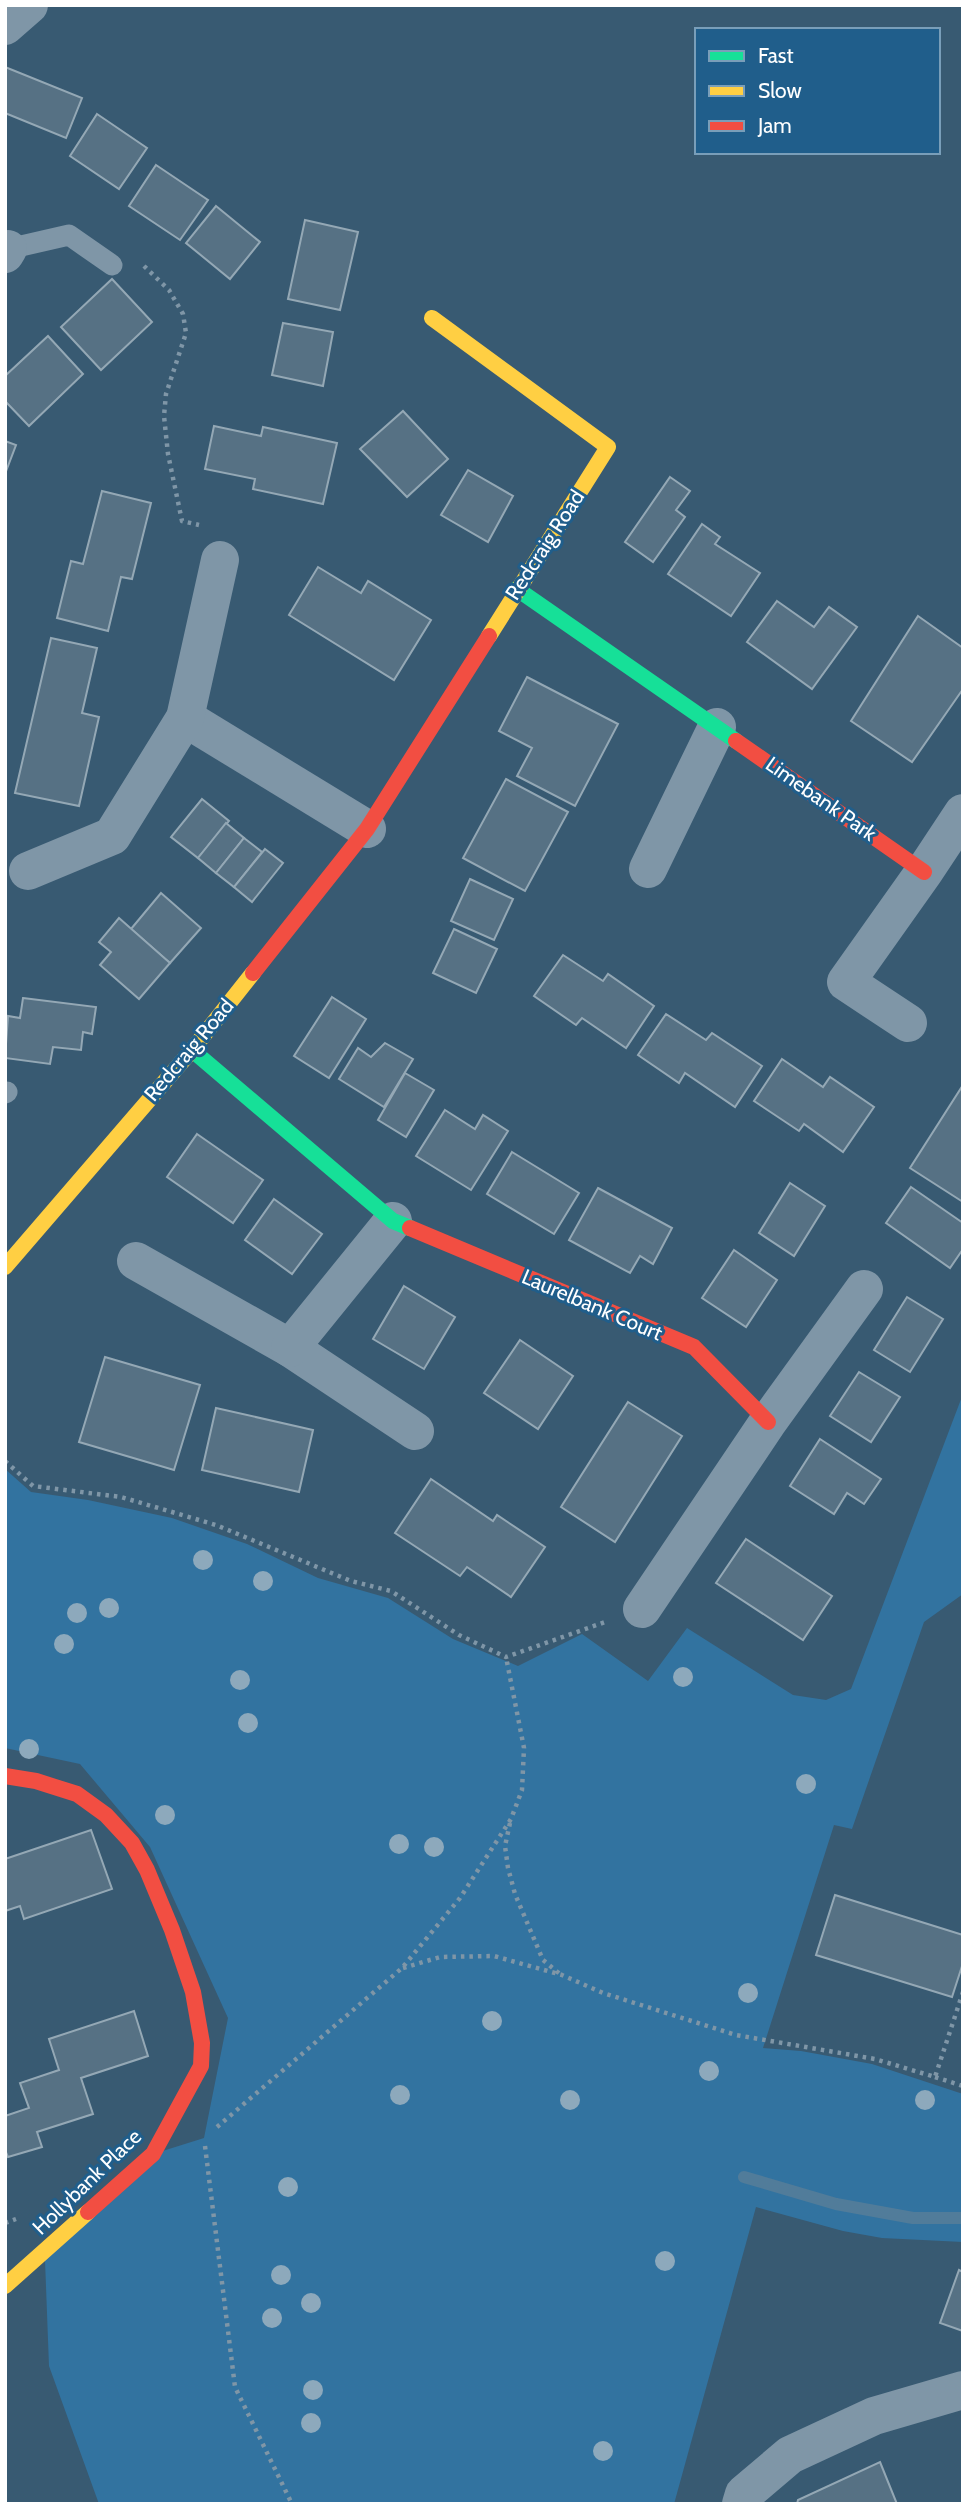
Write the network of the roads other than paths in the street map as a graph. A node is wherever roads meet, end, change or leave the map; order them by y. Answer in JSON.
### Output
{"nodes":[{"id":1,"x":29,"y":5,"type":"edge"},
{"id":2,"x":5,"y":26,"type":"edge"},
{"id":3,"x":7,"y":252,"type":"edge"},
{"id":4,"x":112,"y":265,"type":"dead end"},
{"id":5,"x":432,"y":318,"type":"dead end"},
{"id":6,"x":220,"y":560,"type":"road end"},
{"id":7,"x":517,"y":589,"type":"junction"},
{"id":8,"x":185,"y":718,"type":"junction"},
{"id":9,"x":718,"y":727,"type":"junction"},
{"id":10,"x":963,"y":813,"type":"edge"},
{"id":11,"x":367,"y":829,"type":"junction"},
{"id":12,"x":648,"y":869,"type":"dead end"},
{"id":13,"x":28,"y":871,"type":"dead end"},
{"id":14,"x":924,"y":872,"type":"junction"},
{"id":15,"x":908,"y":1023,"type":"dead end"},
{"id":16,"x":191,"y":1050,"type":"junction"},
{"id":17,"x":393,"y":1222,"type":"junction"},
{"id":18,"x":8,"y":1260,"type":"edge"},
{"id":19,"x":136,"y":1261,"type":"dead end"},
{"id":20,"x":864,"y":1289,"type":"dead end"},
{"id":21,"x":290,"y":1348,"type":"junction"},
{"id":22,"x":768,"y":1422,"type":"junction"},
{"id":23,"x":415,"y":1431,"type":"dead end"},
{"id":24,"x":642,"y":1609,"type":"road end"},
{"id":25,"x":5,"y":1776,"type":"edge"},
{"id":26,"x":5,"y":2286,"type":"edge"},
{"id":27,"x":963,"y":2390,"type":"edge"},
{"id":28,"x":741,"y":2504,"type":"edge"}],
"edges":[{"from":1,"to":2,"type":"street"},
{"from":3,"to":4,"type":"lane"},
{"from":5,"to":7,"type":"street","name":"Redcraig Road"},
{"from":6,"to":8,"type":"street"},
{"from":7,"to":9,"type":"street","name":"Limebank Park"},
{"from":7,"to":11,"type":"street","name":"Redcraig Road"},
{"from":8,"to":11,"type":"street"},
{"from":8,"to":13,"type":"street"},
{"from":9,"to":12,"type":"street"},
{"from":9,"to":14,"type":"street","name":"Limebank Park"},
{"from":10,"to":14,"type":"street"},
{"from":11,"to":16,"type":"street","name":"Redcraig Road"},
{"from":14,"to":15,"type":"street"},
{"from":16,"to":17,"type":"street","name":"Laurelbank Court"},
{"from":16,"to":18,"type":"street","name":"Redcraig Road"},
{"from":17,"to":21,"type":"street"},
{"from":17,"to":22,"type":"street","name":"Laurelbank Court"},
{"from":19,"to":21,"type":"street"},
{"from":20,"to":22,"type":"street"},
{"from":21,"to":23,"type":"street"},
{"from":22,"to":24,"type":"street"},
{"from":25,"to":26,"type":"street","name":"Hollybank Place"},
{"from":27,"to":28,"type":"street"}]}
